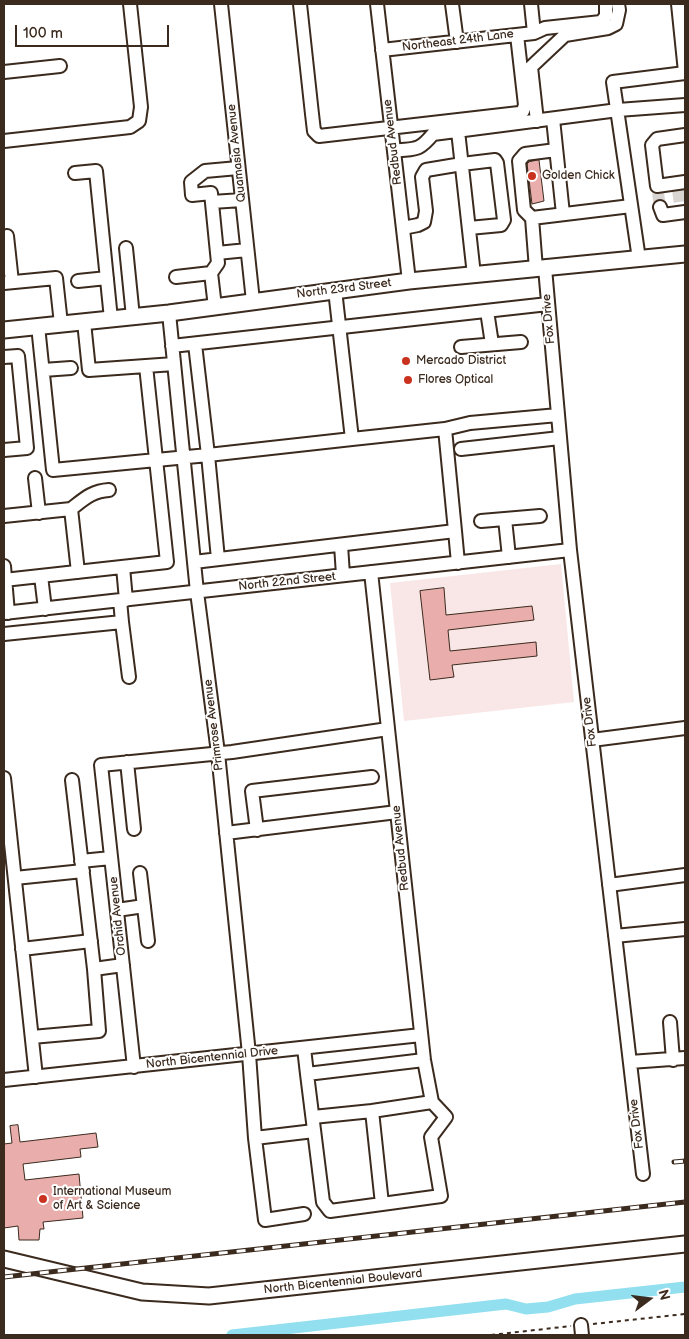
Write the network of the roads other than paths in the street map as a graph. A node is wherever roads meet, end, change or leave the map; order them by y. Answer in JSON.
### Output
{"nodes":[{"id":1,"x":130,"y":4,"type":"edge"},
{"id":2,"x":220,"y":4,"type":"edge"},
{"id":3,"x":300,"y":4,"type":"edge"},
{"id":4,"x":377,"y":4,"type":"edge"},
{"id":5,"x":452,"y":4,"type":"edge"},
{"id":6,"x":531,"y":4,"type":"edge"},
{"id":7,"x":606,"y":4,"type":"edge"},
{"id":8,"x":618,"y":4,"type":"edge"},
{"id":9,"x":678,"y":4,"type":"edge"},
{"id":10,"x":534,"y":33,"type":"junction"},
{"id":11,"x":517,"y":35,"type":"junction"},
{"id":12,"x":457,"y":42,"type":"junction"},
{"id":13,"x":382,"y":50,"type":"junction"},
{"id":14,"x":60,"y":66,"type":"dead end"},
{"id":15,"x":4,"y":72,"type":"edge"},
{"id":16,"x":685,"y":72,"type":"edge"},
{"id":17,"x":685,"y":105,"type":"edge"},
{"id":18,"x":618,"y":110,"type":"junction"},
{"id":19,"x":552,"y":119,"type":"junction"},
{"id":20,"x":537,"y":121,"type":"junction"},
{"id":21,"x":391,"y":128,"type":"junction"},
{"id":22,"x":458,"y":130,"type":"junction"},
{"id":23,"x":685,"y":135,"type":"edge"},
{"id":24,"x":4,"y":141,"type":"edge"},
{"id":25,"x":556,"y":150,"type":"junction"},
{"id":26,"x":394,"y":151,"type":"junction"},
{"id":27,"x":462,"y":164,"type":"junction"},
{"id":28,"x":238,"y":168,"type":"junction"},
{"id":29,"x":74,"y":173,"type":"dead end"},
{"id":30,"x":670,"y":187,"type":"tunnel mouth"},
{"id":31,"x":242,"y":200,"type":"junction"},
{"id":32,"x":212,"y":202,"type":"junction"},
{"id":33,"x":631,"y":206,"type":"junction"},
{"id":34,"x":563,"y":214,"type":"junction"},
{"id":35,"x":532,"y":218,"type":"junction"},
{"id":36,"x":403,"y":228,"type":"junction"},
{"id":37,"x":469,"y":228,"type":"junction"},
{"id":38,"x":7,"y":236,"type":"dead end"},
{"id":39,"x":126,"y":248,"type":"dead end"},
{"id":40,"x":247,"y":250,"type":"junction"},
{"id":41,"x":217,"y":253,"type":"junction"},
{"id":42,"x":685,"y":254,"type":"edge"},
{"id":43,"x":639,"y":259,"type":"junction"},
{"id":44,"x":541,"y":268,"type":"junction"},
{"id":45,"x":211,"y":273,"type":"junction"},
{"id":46,"x":474,"y":275,"type":"junction"},
{"id":47,"x":176,"y":277,"type":"dead end"},
{"id":48,"x":107,"y":278,"type":"junction"},
{"id":49,"x":78,"y":281,"type":"dead end"},
{"id":50,"x":409,"y":281,"type":"junction"},
{"id":51,"x":8,"y":283,"type":"edge"},
{"id":52,"x":336,"y":290,"type":"junction"},
{"id":53,"x":252,"y":301,"type":"junction"},
{"id":54,"x":548,"y":304,"type":"junction"},
{"id":55,"x":215,"y":306,"type":"junction"},
{"id":56,"x":486,"y":311,"type":"junction"},
{"id":57,"x":169,"y":313,"type":"junction"},
{"id":58,"x":133,"y":316,"type":"junction"},
{"id":59,"x":111,"y":319,"type":"junction"},
{"id":60,"x":84,"y":322,"type":"junction"},
{"id":61,"x":61,"y":324,"type":"junction"},
{"id":62,"x":38,"y":326,"type":"junction"},
{"id":63,"x":339,"y":327,"type":"junction"},
{"id":64,"x":4,"y":330,"type":"edge"},
{"id":65,"x":521,"y":342,"type":"dead end"},
{"id":66,"x":195,"y":344,"type":"junction"},
{"id":67,"x":492,"y":344,"type":"junction"},
{"id":68,"x":172,"y":346,"type":"junction"},
{"id":69,"x":461,"y":347,"type":"dead end"},
{"id":70,"x":4,"y":357,"type":"edge"},
{"id":71,"x":174,"y":364,"type":"junction"},
{"id":72,"x":146,"y":366,"type":"junction"},
{"id":73,"x":71,"y":368,"type":"dead end"},
{"id":74,"x":43,"y":370,"type":"junction"},
{"id":75,"x":558,"y":415,"type":"junction"},
{"id":76,"x":445,"y":429,"type":"junction"},
{"id":77,"x":560,"y":438,"type":"junction"},
{"id":78,"x":352,"y":439,"type":"junction"},
{"id":79,"x":461,"y":449,"type":"dead end"},
{"id":80,"x":4,"y":450,"type":"edge"},
{"id":81,"x":208,"y":455,"type":"junction"},
{"id":82,"x":184,"y":458,"type":"junction"},
{"id":83,"x":156,"y":460,"type":"junction"},
{"id":84,"x":35,"y":478,"type":"dead end"},
{"id":85,"x":109,"y":490,"type":"dead end"},
{"id":86,"x":71,"y":510,"type":"junction"},
{"id":87,"x":38,"y":513,"type":"junction"},
{"id":88,"x":4,"y":516,"type":"edge"},
{"id":89,"x":540,"y":516,"type":"dead end"},
{"id":90,"x":506,"y":519,"type":"junction"},
{"id":91,"x":481,"y":521,"type":"dead end"},
{"id":92,"x":455,"y":531,"type":"junction"},
{"id":93,"x":341,"y":545,"type":"junction"},
{"id":94,"x":570,"y":550,"type":"junction"},
{"id":95,"x":509,"y":557,"type":"junction"},
{"id":96,"x":218,"y":559,"type":"junction"},
{"id":97,"x":194,"y":562,"type":"junction"},
{"id":98,"x":458,"y":563,"type":"junction"},
{"id":99,"x":4,"y":566,"type":"edge"},
{"id":100,"x":123,"y":567,"type":"junction"},
{"id":101,"x":78,"y":572,"type":"junction"},
{"id":102,"x":371,"y":572,"type":"junction"},
{"id":103,"x":41,"y":576,"type":"junction"},
{"id":104,"x":344,"y":576,"type":"junction"},
{"id":105,"x":4,"y":580,"type":"edge"},
{"id":106,"x":197,"y":592,"type":"junction"},
{"id":107,"x":123,"y":600,"type":"junction"},
{"id":108,"x":67,"y":606,"type":"junction"},
{"id":109,"x":45,"y":609,"type":"junction"},
{"id":110,"x":6,"y":613,"type":"edge"},
{"id":111,"x":122,"y":622,"type":"junction"},
{"id":112,"x":69,"y":627,"type":"junction"},
{"id":113,"x":4,"y":634,"type":"edge"},
{"id":114,"x":129,"y":677,"type":"dead end"},
{"id":115,"x":685,"y":728,"type":"edge"},
{"id":116,"x":388,"y":729,"type":"junction"},
{"id":117,"x":592,"y":740,"type":"junction"},
{"id":118,"x":218,"y":753,"type":"junction"},
{"id":119,"x":127,"y":762,"type":"junction"},
{"id":120,"x":372,"y":777,"type":"dead end"},
{"id":121,"x":4,"y":778,"type":"edge"},
{"id":122,"x":72,"y":780,"type":"dead end"},
{"id":123,"x":397,"y":812,"type":"junction"},
{"id":124,"x":134,"y":829,"type":"dead end"},
{"id":125,"x":257,"y":830,"type":"junction"},
{"id":126,"x":226,"y":833,"type":"junction"},
{"id":127,"x":111,"y":858,"type":"junction"},
{"id":128,"x":82,"y":866,"type":"junction"},
{"id":129,"x":140,"y":874,"type":"dead end"},
{"id":130,"x":685,"y":875,"type":"edge"},
{"id":131,"x":15,"y":878,"type":"junction"},
{"id":132,"x":609,"y":885,"type":"junction"},
{"id":133,"x":144,"y":906,"type":"junction"},
{"id":134,"x":117,"y":910,"type":"junction"},
{"id":135,"x":685,"y":930,"type":"edge"},
{"id":136,"x":615,"y":936,"type":"junction"},
{"id":137,"x":91,"y":940,"type":"junction"},
{"id":138,"x":148,"y":941,"type":"dead end"},
{"id":139,"x":22,"y":949,"type":"junction"},
{"id":140,"x":123,"y":965,"type":"junction"},
{"id":141,"x":94,"y":969,"type":"junction"},
{"id":142,"x":670,"y":1022,"type":"dead end"},
{"id":143,"x":421,"y":1035,"type":"junction"},
{"id":144,"x":32,"y":1037,"type":"junction"},
{"id":145,"x":304,"y":1048,"type":"junction"},
{"id":146,"x":249,"y":1054,"type":"junction"},
{"id":147,"x":679,"y":1059,"type":"edge"},
{"id":148,"x":424,"y":1060,"type":"junction"},
{"id":149,"x":630,"y":1062,"type":"junction"},
{"id":150,"x":134,"y":1067,"type":"junction"},
{"id":151,"x":307,"y":1074,"type":"junction"},
{"id":152,"x":36,"y":1077,"type":"junction"},
{"id":153,"x":4,"y":1080,"type":"edge"},
{"id":154,"x":432,"y":1102,"type":"junction"},
{"id":155,"x":372,"y":1111,"type":"junction"},
{"id":156,"x":312,"y":1117,"type":"junction"},
{"id":157,"x":314,"y":1130,"type":"junction"},
{"id":158,"x":254,"y":1138,"type":"junction"},
{"id":159,"x":643,"y":1174,"type":"dead end"},
{"id":160,"x":382,"y":1204,"type":"junction"},
{"id":161,"x":304,"y":1214,"type":"dead end"},
{"id":162,"x":685,"y":1244,"type":"edge"},
{"id":163,"x":4,"y":1259,"type":"edge"}],
"edges":[{"from":1,"to":24,"type":"street"},
{"from":2,"to":28,"type":"street","name":"Quamasia Avenue"},
{"from":3,"to":21,"type":"street"},
{"from":4,"to":13,"type":"street","name":"Redbud Avenue"},
{"from":5,"to":12,"type":"street"},
{"from":6,"to":10,"type":"street"},
{"from":7,"to":10,"type":"street","name":"Northeast 24th Lane"},
{"from":8,"to":20,"type":"street"},
{"from":9,"to":16,"type":"street"},
{"from":10,"to":11,"type":"street","name":"Northeast 24th Lane"},
{"from":11,"to":12,"type":"street","name":"Northeast 24th Lane"},
{"from":11,"to":21,"type":"street"},
{"from":12,"to":13,"type":"street","name":"Northeast 24th Lane"},
{"from":13,"to":21,"type":"street","name":"Redbud Avenue"},
{"from":14,"to":15,"type":"street"},
{"from":16,"to":18,"type":"street"},
{"from":17,"to":18,"type":"street"},
{"from":18,"to":19,"type":"street"},
{"from":18,"to":33,"type":"street"},
{"from":19,"to":20,"type":"street"},
{"from":19,"to":25,"type":"street"},
{"from":20,"to":22,"type":"street"},
{"from":21,"to":26,"type":"street","name":"Redbud Avenue"},
{"from":22,"to":26,"type":"street"},
{"from":22,"to":27,"type":"street"},
{"from":23,"to":30,"type":"street"},
{"from":25,"to":34,"type":"street"},
{"from":25,"to":35,"type":"street","name":"Fox Drive"},
{"from":26,"to":36,"type":"street","name":"Redbud Avenue"},
{"from":27,"to":36,"type":"street"},
{"from":27,"to":37,"type":"street"},
{"from":27,"to":37,"type":"street"},
{"from":28,"to":31,"type":"street","name":"Quamasia Avenue"},
{"from":28,"to":32,"type":"street"},
{"from":29,"to":48,"type":"street"},
{"from":31,"to":32,"type":"street"},
{"from":31,"to":40,"type":"street","name":"Quamasia Avenue"},
{"from":32,"to":41,"type":"street"},
{"from":33,"to":34,"type":"street"},
{"from":33,"to":43,"type":"street"},
{"from":34,"to":35,"type":"street"},
{"from":35,"to":44,"type":"street","name":"Fox Drive"},
{"from":36,"to":50,"type":"street","name":"Redbud Avenue"},
{"from":37,"to":46,"type":"street"},
{"from":38,"to":51,"type":"street"},
{"from":39,"to":58,"type":"street"},
{"from":40,"to":41,"type":"street"},
{"from":40,"to":53,"type":"street","name":"Quamasia Avenue"},
{"from":41,"to":45,"type":"street"},
{"from":42,"to":43,"type":"main road","name":"North 23rd Street"},
{"from":43,"to":44,"type":"main road","name":"North 23rd Street"},
{"from":44,"to":46,"type":"main road","name":"North 23rd Street"},
{"from":44,"to":54,"type":"street","name":"Fox Drive"},
{"from":45,"to":47,"type":"street"},
{"from":45,"to":55,"type":"street"},
{"from":46,"to":50,"type":"main road","name":"North 23rd Street"},
{"from":48,"to":49,"type":"street"},
{"from":48,"to":59,"type":"street"},
{"from":50,"to":52,"type":"main road","name":"North 23rd Street"},
{"from":51,"to":61,"type":"street"},
{"from":52,"to":53,"type":"main road","name":"North 23rd Street"},
{"from":52,"to":63,"type":"street"},
{"from":53,"to":55,"type":"main road","name":"North 23rd Street"},
{"from":54,"to":56,"type":"street"},
{"from":54,"to":75,"type":"street","name":"Fox Drive"},
{"from":55,"to":57,"type":"main road","name":"North 23rd Street"},
{"from":56,"to":63,"type":"street"},
{"from":56,"to":67,"type":"street"},
{"from":57,"to":58,"type":"main road","name":"North 23rd Street"},
{"from":57,"to":68,"type":"street","name":"Primrose Avenue"},
{"from":58,"to":59,"type":"main road","name":"North 23rd Street"},
{"from":59,"to":60,"type":"main road","name":"North 23rd Street"},
{"from":60,"to":61,"type":"main road","name":"North 23rd Street"},
{"from":60,"to":72,"type":"street"},
{"from":61,"to":62,"type":"main road","name":"North 23rd Street"},
{"from":62,"to":64,"type":"main road","name":"North 23rd Street"},
{"from":62,"to":74,"type":"street"},
{"from":63,"to":66,"type":"street"},
{"from":63,"to":78,"type":"street"},
{"from":65,"to":67,"type":"street"},
{"from":66,"to":68,"type":"street"},
{"from":66,"to":81,"type":"street"},
{"from":67,"to":69,"type":"street"},
{"from":68,"to":71,"type":"street","name":"Primrose Avenue"},
{"from":70,"to":80,"type":"street"},
{"from":71,"to":72,"type":"street"},
{"from":71,"to":82,"type":"street","name":"Primrose Avenue"},
{"from":72,"to":83,"type":"street"},
{"from":73,"to":74,"type":"street"},
{"from":74,"to":83,"type":"street"},
{"from":75,"to":76,"type":"street"},
{"from":75,"to":77,"type":"street","name":"Fox Drive"},
{"from":76,"to":78,"type":"street"},
{"from":76,"to":92,"type":"street"},
{"from":77,"to":79,"type":"street"},
{"from":77,"to":94,"type":"street","name":"Fox Drive"},
{"from":78,"to":81,"type":"street"},
{"from":81,"to":82,"type":"street"},
{"from":81,"to":96,"type":"street"},
{"from":82,"to":83,"type":"street"},
{"from":82,"to":97,"type":"street","name":"Primrose Avenue"},
{"from":83,"to":100,"type":"street"},
{"from":84,"to":87,"type":"street"},
{"from":85,"to":86,"type":"street"},
{"from":86,"to":87,"type":"street"},
{"from":86,"to":101,"type":"street"},
{"from":87,"to":88,"type":"street"},
{"from":89,"to":90,"type":"street"},
{"from":90,"to":91,"type":"street"},
{"from":90,"to":95,"type":"street"},
{"from":92,"to":93,"type":"street"},
{"from":92,"to":98,"type":"street"},
{"from":93,"to":96,"type":"street"},
{"from":93,"to":104,"type":"street"},
{"from":94,"to":95,"type":"street","name":"North 22nd Street"},
{"from":94,"to":117,"type":"street","name":"Fox Drive"},
{"from":95,"to":98,"type":"street","name":"North 22nd Street"},
{"from":96,"to":97,"type":"street"},
{"from":97,"to":106,"type":"street","name":"Primrose Avenue"},
{"from":98,"to":102,"type":"street","name":"North 22nd Street"},
{"from":99,"to":105,"type":"street"},
{"from":100,"to":101,"type":"street"},
{"from":100,"to":107,"type":"street"},
{"from":101,"to":103,"type":"street"},
{"from":102,"to":104,"type":"street","name":"North 22nd Street"},
{"from":102,"to":116,"type":"street","name":"Redbud Avenue"},
{"from":103,"to":105,"type":"street"},
{"from":103,"to":109,"type":"street"},
{"from":104,"to":106,"type":"street","name":"North 22nd Street"},
{"from":105,"to":110,"type":"street"},
{"from":106,"to":107,"type":"street","name":"North 22nd Street"},
{"from":106,"to":118,"type":"street","name":"Primrose Avenue"},
{"from":107,"to":108,"type":"street","name":"North 22nd Street"},
{"from":107,"to":111,"type":"street"},
{"from":108,"to":109,"type":"street","name":"North 22nd Street"},
{"from":108,"to":112,"type":"street"},
{"from":109,"to":110,"type":"street","name":"North 22nd Street"},
{"from":111,"to":112,"type":"street"},
{"from":111,"to":114,"type":"street"},
{"from":112,"to":113,"type":"street"},
{"from":115,"to":117,"type":"street"},
{"from":116,"to":118,"type":"street"},
{"from":116,"to":123,"type":"street","name":"Redbud Avenue"},
{"from":117,"to":132,"type":"street","name":"Fox Drive"},
{"from":118,"to":119,"type":"street"},
{"from":118,"to":126,"type":"street","name":"Primrose Avenue"},
{"from":119,"to":124,"type":"street"},
{"from":119,"to":127,"type":"street","name":"Orchid Avenue"},
{"from":120,"to":125,"type":"street"},
{"from":121,"to":131,"type":"street"},
{"from":122,"to":128,"type":"street"},
{"from":123,"to":125,"type":"street"},
{"from":123,"to":143,"type":"street","name":"Redbud Avenue"},
{"from":125,"to":126,"type":"street"},
{"from":126,"to":146,"type":"street","name":"Primrose Avenue"},
{"from":127,"to":128,"type":"street"},
{"from":127,"to":134,"type":"street","name":"Orchid Avenue"},
{"from":128,"to":131,"type":"street"},
{"from":128,"to":137,"type":"street"},
{"from":129,"to":133,"type":"street"},
{"from":130,"to":132,"type":"street"},
{"from":131,"to":139,"type":"street"},
{"from":132,"to":136,"type":"street","name":"Fox Drive"},
{"from":133,"to":134,"type":"street"},
{"from":133,"to":138,"type":"street"},
{"from":134,"to":140,"type":"street","name":"Orchid Avenue"},
{"from":135,"to":136,"type":"street"},
{"from":136,"to":149,"type":"street","name":"Fox Drive"},
{"from":137,"to":139,"type":"street"},
{"from":137,"to":141,"type":"street"},
{"from":139,"to":144,"type":"street"},
{"from":140,"to":141,"type":"street"},
{"from":140,"to":150,"type":"street","name":"Orchid Avenue"},
{"from":141,"to":144,"type":"street"},
{"from":142,"to":147,"type":"street"},
{"from":143,"to":145,"type":"street","name":"North Bicentennial Drive"},
{"from":143,"to":148,"type":"street","name":"Redbud Avenue"},
{"from":144,"to":152,"type":"street"},
{"from":145,"to":146,"type":"street","name":"North Bicentennial Drive"},
{"from":145,"to":151,"type":"street"},
{"from":146,"to":150,"type":"street","name":"North Bicentennial Drive"},
{"from":146,"to":158,"type":"street","name":"Primrose Avenue"},
{"from":147,"to":149,"type":"street"},
{"from":148,"to":151,"type":"street"},
{"from":148,"to":154,"type":"street","name":"Redbud Avenue"},
{"from":149,"to":159,"type":"street","name":"Fox Drive"},
{"from":150,"to":152,"type":"street","name":"North Bicentennial Drive"},
{"from":151,"to":156,"type":"street"},
{"from":152,"to":153,"type":"street","name":"North Bicentennial Drive"},
{"from":154,"to":155,"type":"street"},
{"from":154,"to":160,"type":"street"},
{"from":155,"to":156,"type":"street"},
{"from":155,"to":160,"type":"street"},
{"from":156,"to":157,"type":"street"},
{"from":157,"to":158,"type":"street"},
{"from":157,"to":160,"type":"street"},
{"from":158,"to":161,"type":"street","name":"Primrose Avenue"},
{"from":162,"to":163,"type":"main road","name":"North Bicentennial Boulevard"}]}
